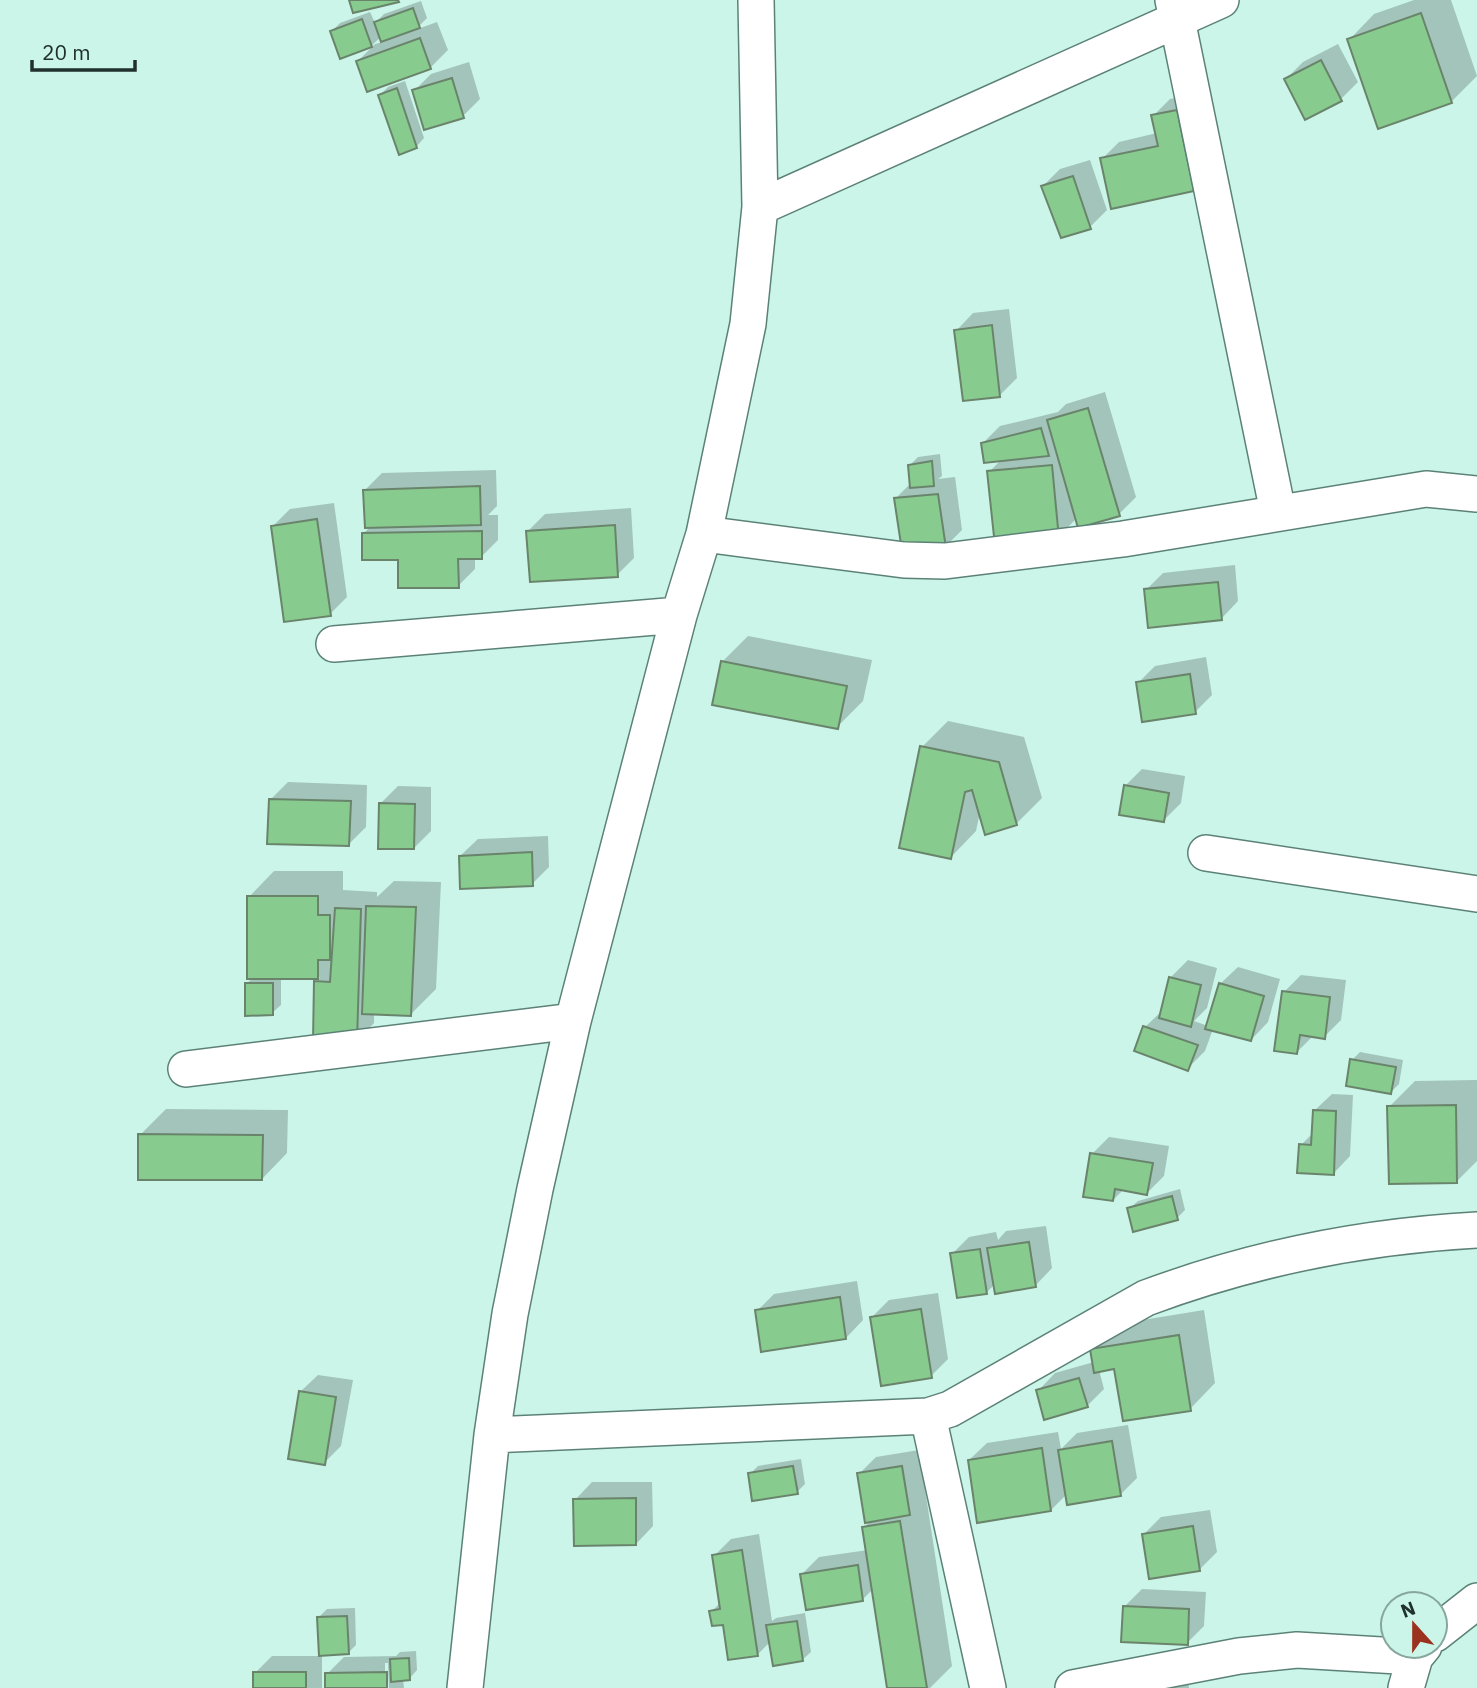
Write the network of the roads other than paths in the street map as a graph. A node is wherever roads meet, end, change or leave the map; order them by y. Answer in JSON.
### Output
{"nodes":[{"id":1,"x":756,"y":0,"type":"edge"},
{"id":2,"x":1221,"y":0,"type":"edge"},
{"id":3,"x":1174,"y":10,"type":"edge"},
{"id":4,"x":760,"y":206,"type":"junction"},
{"id":5,"x":1477,"y":494,"type":"edge"},
{"id":6,"x":1278,"y":512,"type":"junction"},
{"id":7,"x":704,"y":534,"type":"junction"},
{"id":8,"x":679,"y":615,"type":"junction"},
{"id":9,"x":334,"y":645,"type":"dead end"},
{"id":10,"x":1206,"y":853,"type":"dead end"},
{"id":11,"x":1477,"y":894,"type":"edge"},
{"id":12,"x":573,"y":1021,"type":"junction"},
{"id":13,"x":186,"y":1069,"type":"dead end"},
{"id":14,"x":1477,"y":1230,"type":"edge"},
{"id":15,"x":928,"y":1416,"type":"junction"},
{"id":16,"x":492,"y":1435,"type":"junction"},
{"id":17,"x":1477,"y":1601,"type":"edge"},
{"id":18,"x":1449,"y":1628,"type":"edge"},
{"id":19,"x":1379,"y":1654,"type":"edge"},
{"id":20,"x":466,"y":1688,"type":"edge"},
{"id":21,"x":988,"y":1688,"type":"edge"},
{"id":22,"x":1073,"y":1688,"type":"edge"}],
"edges":[{"from":1,"to":4,"type":"street"},
{"from":2,"to":3,"type":"street"},
{"from":3,"to":4,"type":"street"},
{"from":3,"to":6,"type":"street"},
{"from":4,"to":7,"type":"street"},
{"from":5,"to":6,"type":"street"},
{"from":6,"to":7,"type":"street"},
{"from":7,"to":8,"type":"street"},
{"from":8,"to":9,"type":"street"},
{"from":8,"to":12,"type":"street"},
{"from":10,"to":11,"type":"street"},
{"from":12,"to":13,"type":"street"},
{"from":12,"to":16,"type":"street"},
{"from":14,"to":15,"type":"street"},
{"from":15,"to":16,"type":"street"},
{"from":15,"to":21,"type":"street"},
{"from":16,"to":20,"type":"street"},
{"from":17,"to":18,"type":"street"},
{"from":19,"to":22,"type":"street"}]}
